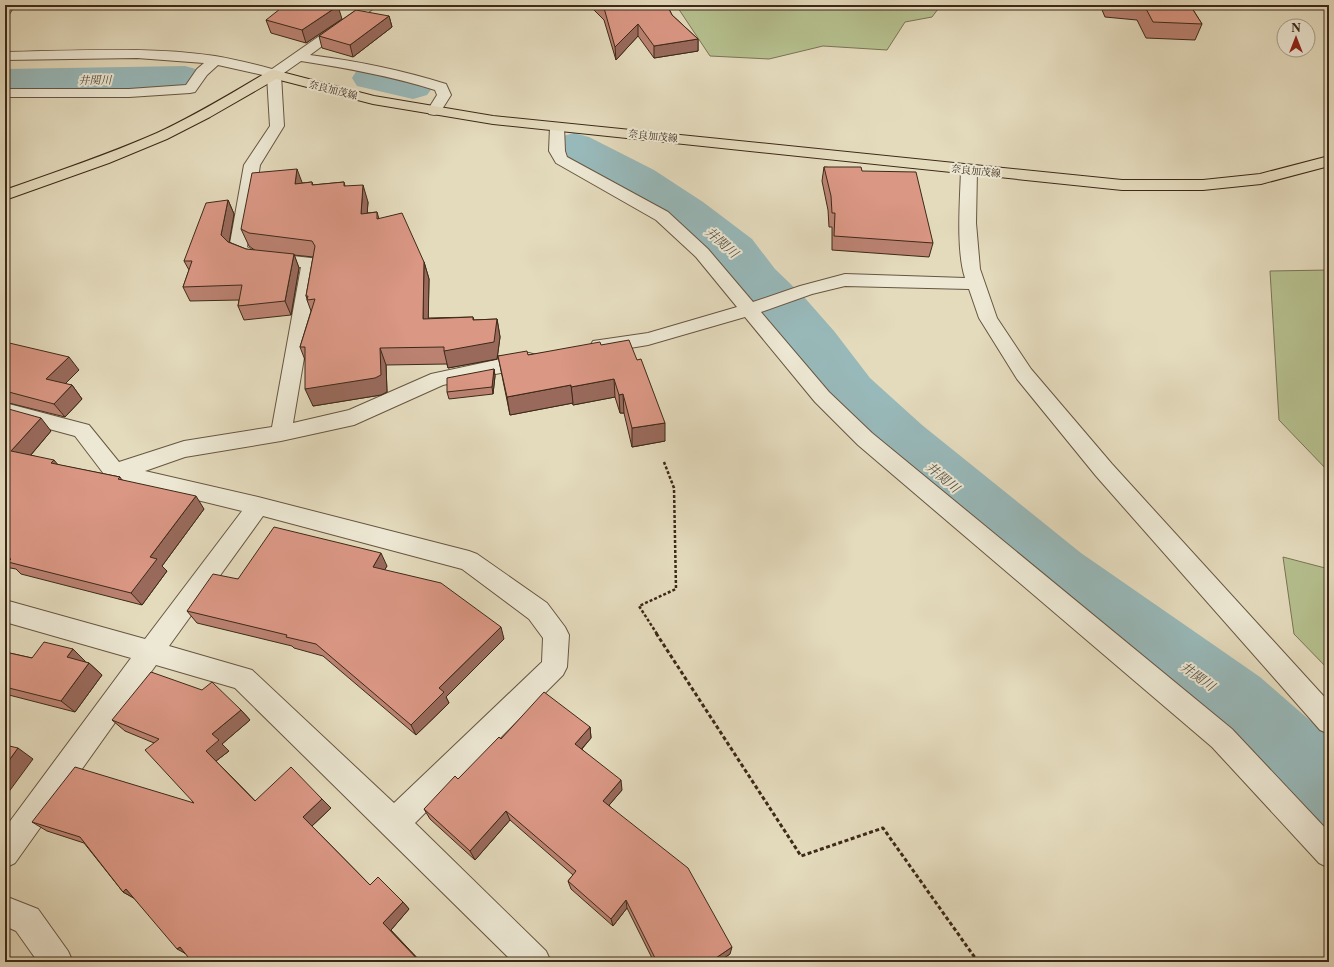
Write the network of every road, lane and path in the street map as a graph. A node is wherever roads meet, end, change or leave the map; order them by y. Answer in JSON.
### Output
{"nodes":[{"id":1,"x":9,"y":5,"type":"edge"},
{"id":2,"x":372,"y":5,"type":"edge"},
{"id":3,"x":5,"y":10,"type":"edge"},
{"id":4,"x":5,"y":56,"type":"edge"},
{"id":5,"x":299,"y":57,"type":"junction"},
{"id":6,"x":215,"y":60,"type":"junction"},
{"id":7,"x":274,"y":74,"type":"junction"},
{"id":8,"x":5,"y":93,"type":"edge"},
{"id":9,"x":434,"y":111,"type":"junction"},
{"id":10,"x":557,"y":127,"type":"junction"},
{"id":11,"x":1329,"y":161,"type":"edge"},
{"id":12,"x":969,"y":170,"type":"junction"},
{"id":13,"x":5,"y":195,"type":"edge"},
{"id":14,"x":976,"y":284,"type":"junction"},
{"id":15,"x":754,"y":308,"type":"junction"},
{"id":16,"x":584,"y":350,"type":"edge"},
{"id":17,"x":546,"y":357,"type":"edge"},
{"id":18,"x":5,"y":410,"type":"edge"},
{"id":19,"x":281,"y":433,"type":"junction"},
{"id":20,"x":664,"y":462,"type":"dead end"},
{"id":21,"x":115,"y":472,"type":"junction"},
{"id":22,"x":258,"y":506,"type":"junction"},
{"id":23,"x":5,"y":611,"type":"edge"},
{"id":24,"x":150,"y":652,"type":"junction"},
{"id":25,"x":1329,"y":721,"type":"edge"},
{"id":26,"x":394,"y":823,"type":"junction"},
{"id":27,"x":5,"y":853,"type":"edge"},
{"id":28,"x":1329,"y":853,"type":"edge"},
{"id":29,"x":5,"y":911,"type":"edge"},
{"id":30,"x":57,"y":962,"type":"edge"},
{"id":31,"x":535,"y":962,"type":"edge"},
{"id":32,"x":978,"y":962,"type":"edge"}],
"edges":[{"from":1,"to":3,"type":"street"},
{"from":2,"to":5,"type":"street"},
{"from":4,"to":6,"type":"street"},
{"from":5,"to":7,"type":"street"},
{"from":5,"to":9,"type":"street"},
{"from":6,"to":7,"type":"street"},
{"from":6,"to":8,"type":"street"},
{"from":7,"to":9,"type":"main road","name":"奈良加茂線"},
{"from":7,"to":13,"type":"main road"},
{"from":7,"to":19,"type":"street"},
{"from":9,"to":10,"type":"main road","name":"奈良加茂線"},
{"from":10,"to":12,"type":"main road","name":"奈良加茂線"},
{"from":10,"to":15,"type":"street"},
{"from":11,"to":12,"type":"main road","name":"奈良加茂線"},
{"from":12,"to":14,"type":"street"},
{"from":14,"to":15,"type":"street"},
{"from":14,"to":25,"type":"street"},
{"from":15,"to":16,"type":"street"},
{"from":15,"to":28,"type":"street"},
{"from":17,"to":19,"type":"street"},
{"from":18,"to":21,"type":"street"},
{"from":19,"to":21,"type":"street"},
{"from":20,"to":32,"type":"path"},
{"from":21,"to":22,"type":"street"},
{"from":22,"to":24,"type":"street"},
{"from":22,"to":26,"type":"street"},
{"from":23,"to":24,"type":"street"},
{"from":24,"to":26,"type":"street"},
{"from":24,"to":27,"type":"street"},
{"from":26,"to":31,"type":"street"},
{"from":29,"to":30,"type":"street"}]}
